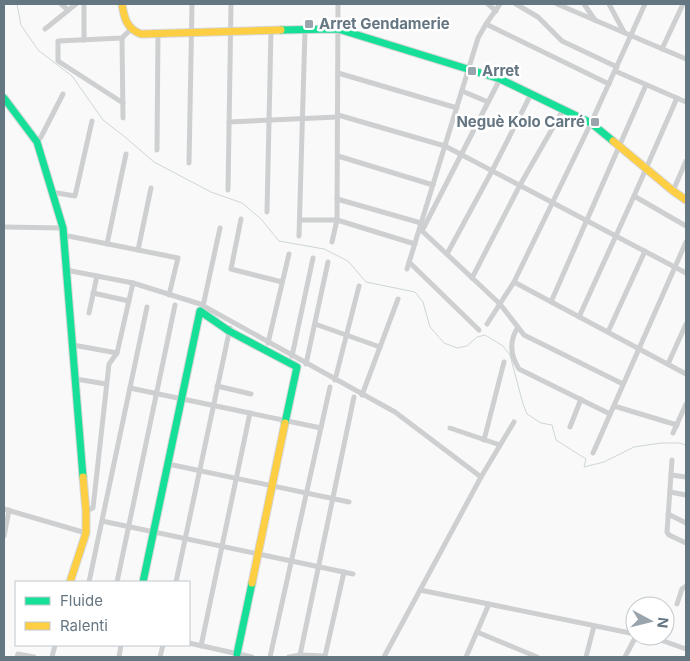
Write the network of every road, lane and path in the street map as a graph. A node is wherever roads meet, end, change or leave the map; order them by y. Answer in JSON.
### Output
{"nodes":[{"id":1,"x":61,"y":4,"type":"edge"},
{"id":2,"x":76,"y":4,"type":"edge"},
{"id":3,"x":84,"y":4,"type":"edge"},
{"id":4,"x":122,"y":4,"type":"edge"},
{"id":5,"x":192,"y":4,"type":"edge"},
{"id":6,"x":231,"y":4,"type":"edge"},
{"id":7,"x":338,"y":4,"type":"edge"},
{"id":8,"x":488,"y":4,"type":"edge"},
{"id":9,"x":500,"y":4,"type":"edge"},
{"id":10,"x":516,"y":4,"type":"edge"},
{"id":11,"x":557,"y":4,"type":"edge"},
{"id":12,"x":584,"y":4,"type":"edge"},
{"id":13,"x":609,"y":4,"type":"edge"},
{"id":14,"x":683,"y":4,"type":"edge"},
{"id":15,"x":643,"y":5,"type":"edge"},
{"id":16,"x":68,"y":10,"type":"junction"},
{"id":17,"x":496,"y":11,"type":"junction"},
{"id":18,"x":595,"y":20,"type":"junction"},
{"id":19,"x":486,"y":24,"type":"junction"},
{"id":20,"x":45,"y":28,"type":"dead end"},
{"id":21,"x":132,"y":29,"type":"junction"},
{"id":22,"x":338,"y":29,"type":"junction"},
{"id":23,"x":305,"y":30,"type":"junction"},
{"id":24,"x":271,"y":31,"type":"junction"},
{"id":25,"x":192,"y":32,"type":"junction"},
{"id":26,"x":231,"y":32,"type":"junction"},
{"id":27,"x":158,"y":33,"type":"junction"},
{"id":28,"x":624,"y":33,"type":"junction"},
{"id":29,"x":631,"y":36,"type":"junction"},
{"id":30,"x":122,"y":38,"type":"junction"},
{"id":31,"x":84,"y":40,"type":"junction"},
{"id":32,"x":662,"y":49,"type":"junction"},
{"id":33,"x":686,"y":59,"type":"edge"},
{"id":34,"x":469,"y":69,"type":"junction"},
{"id":35,"x":616,"y":69,"type":"junction"},
{"id":36,"x":338,"y":73,"type":"junction"},
{"id":37,"x":500,"y":79,"type":"junction"},
{"id":38,"x":609,"y":84,"type":"junction"},
{"id":39,"x":646,"y":84,"type":"junction"},
{"id":40,"x":462,"y":91,"type":"junction"},
{"id":41,"x":64,"y":94,"type":"dead end"},
{"id":42,"x":531,"y":94,"type":"junction"},
{"id":43,"x":4,"y":98,"type":"edge"},
{"id":44,"x":677,"y":98,"type":"junction"},
{"id":45,"x":488,"y":102,"type":"junction"},
{"id":46,"x":686,"y":102,"type":"edge"},
{"id":47,"x":123,"y":103,"type":"junction"},
{"id":48,"x":457,"y":108,"type":"junction"},
{"id":49,"x":563,"y":110,"type":"junction"},
{"id":50,"x":338,"y":116,"type":"junction"},
{"id":51,"x":123,"y":118,"type":"dead end"},
{"id":52,"x":302,"y":119,"type":"junction"},
{"id":53,"x":269,"y":120,"type":"junction"},
{"id":54,"x":92,"y":121,"type":"dead end"},
{"id":55,"x":229,"y":122,"type":"junction"},
{"id":56,"x":591,"y":123,"type":"junction"},
{"id":57,"x":37,"y":142,"type":"junction"},
{"id":58,"x":445,"y":146,"type":"junction"},
{"id":59,"x":619,"y":147,"type":"junction"},
{"id":60,"x":157,"y":150,"type":"dead end"},
{"id":61,"x":126,"y":154,"type":"dead end"},
{"id":62,"x":461,"y":155,"type":"junction"},
{"id":63,"x":338,"y":156,"type":"junction"},
{"id":64,"x":686,"y":161,"type":"edge"},
{"id":65,"x":189,"y":162,"type":"dead end"},
{"id":66,"x":646,"y":169,"type":"junction"},
{"id":67,"x":492,"y":171,"type":"junction"},
{"id":68,"x":433,"y":185,"type":"junction"},
{"id":69,"x":520,"y":185,"type":"junction"},
{"id":70,"x":151,"y":188,"type":"dead end"},
{"id":71,"x":228,"y":190,"type":"dead end"},
{"id":72,"x":673,"y":191,"type":"junction"},
{"id":73,"x":51,"y":192,"type":"junction"},
{"id":74,"x":634,"y":196,"type":"junction"},
{"id":75,"x":338,"y":199,"type":"junction"},
{"id":76,"x":686,"y":200,"type":"edge"},
{"id":77,"x":553,"y":203,"type":"junction"},
{"id":78,"x":267,"y":212,"type":"dead end"},
{"id":79,"x":241,"y":219,"type":"dead end"},
{"id":80,"x":300,"y":220,"type":"junction"},
{"id":81,"x":338,"y":220,"type":"junction"},
{"id":82,"x":587,"y":221,"type":"junction"},
{"id":83,"x":686,"y":226,"type":"edge"},
{"id":84,"x":4,"y":227,"type":"edge"},
{"id":85,"x":220,"y":228,"type":"dead end"},
{"id":86,"x":421,"y":228,"type":"junction"},
{"id":87,"x":63,"y":232,"type":"junction"},
{"id":88,"x":299,"y":236,"type":"dead end"},
{"id":89,"x":616,"y":236,"type":"junction"},
{"id":90,"x":332,"y":242,"type":"dead end"},
{"id":91,"x":686,"y":242,"type":"edge"},
{"id":92,"x":107,"y":244,"type":"junction"},
{"id":93,"x":415,"y":244,"type":"junction"},
{"id":94,"x":138,"y":250,"type":"junction"},
{"id":95,"x":645,"y":251,"type":"junction"},
{"id":96,"x":289,"y":254,"type":"dead end"},
{"id":97,"x":447,"y":254,"type":"junction"},
{"id":98,"x":313,"y":258,"type":"dead end"},
{"id":99,"x":328,"y":262,"type":"dead end"},
{"id":100,"x":409,"y":262,"type":"junction"},
{"id":101,"x":675,"y":267,"type":"junction"},
{"id":102,"x":66,"y":270,"type":"junction"},
{"id":103,"x":407,"y":270,"type":"dead end"},
{"id":104,"x":686,"y":273,"type":"edge"},
{"id":105,"x":97,"y":276,"type":"junction"},
{"id":106,"x":472,"y":278,"type":"junction"},
{"id":107,"x":282,"y":282,"type":"junction"},
{"id":108,"x":514,"y":282,"type":"junction"},
{"id":109,"x":133,"y":283,"type":"junction"},
{"id":110,"x":359,"y":286,"type":"dead end"},
{"id":111,"x":93,"y":293,"type":"junction"},
{"id":112,"x":169,"y":294,"type":"junction"},
{"id":113,"x":398,"y":299,"type":"dead end"},
{"id":114,"x":128,"y":301,"type":"junction"},
{"id":115,"x":551,"y":302,"type":"junction"},
{"id":116,"x":500,"y":304,"type":"junction"},
{"id":117,"x":175,"y":305,"type":"dead end"},
{"id":118,"x":203,"y":306,"type":"junction"},
{"id":119,"x":147,"y":307,"type":"dead end"},
{"id":120,"x":89,"y":313,"type":"dead end"},
{"id":121,"x":579,"y":317,"type":"junction"},
{"id":122,"x":231,"y":322,"type":"junction"},
{"id":123,"x":315,"y":324,"type":"junction"},
{"id":124,"x":487,"y":324,"type":"dead end"},
{"id":125,"x":686,"y":324,"type":"edge"},
{"id":126,"x":518,"y":327,"type":"junction"},
{"id":127,"x":479,"y":330,"type":"dead end"},
{"id":128,"x":229,"y":331,"type":"junction"},
{"id":129,"x":608,"y":332,"type":"junction"},
{"id":130,"x":346,"y":335,"type":"junction"},
{"id":131,"x":268,"y":343,"type":"junction"},
{"id":132,"x":73,"y":345,"type":"junction"},
{"id":133,"x":380,"y":346,"type":"junction"},
{"id":134,"x":639,"y":349,"type":"junction"},
{"id":135,"x":117,"y":353,"type":"junction"},
{"id":136,"x":292,"y":356,"type":"junction"},
{"id":137,"x":504,"y":362,"type":"dead end"},
{"id":138,"x":306,"y":364,"type":"junction"},
{"id":139,"x":668,"y":364,"type":"junction"},
{"id":140,"x":686,"y":374,"type":"edge"},
{"id":141,"x":76,"y":379,"type":"junction"},
{"id":142,"x":335,"y":380,"type":"junction"},
{"id":143,"x":106,"y":384,"type":"junction"},
{"id":144,"x":623,"y":384,"type":"junction"},
{"id":145,"x":218,"y":386,"type":"junction"},
{"id":146,"x":330,"y":387,"type":"dead end"},
{"id":147,"x":130,"y":388,"type":"junction"},
{"id":148,"x":157,"y":393,"type":"junction"},
{"id":149,"x":251,"y":394,"type":"dead end"},
{"id":150,"x":362,"y":394,"type":"junction"},
{"id":151,"x":354,"y":397,"type":"dead end"},
{"id":152,"x":182,"y":399,"type":"junction"},
{"id":153,"x":581,"y":399,"type":"junction"},
{"id":154,"x":686,"y":404,"type":"edge"},
{"id":155,"x":213,"y":405,"type":"junction"},
{"id":156,"x":614,"y":406,"type":"junction"},
{"id":157,"x":250,"y":413,"type":"junction"},
{"id":158,"x":610,"y":414,"type":"junction"},
{"id":159,"x":286,"y":421,"type":"junction"},
{"id":160,"x":514,"y":422,"type":"dead end"},
{"id":161,"x":677,"y":425,"type":"junction"},
{"id":162,"x":570,"y":427,"type":"dead end"},
{"id":163,"x":321,"y":428,"type":"junction"},
{"id":164,"x":450,"y":428,"type":"dead end"},
{"id":165,"x":673,"y":433,"type":"dead end"},
{"id":166,"x":484,"y":440,"type":"junction"},
{"id":167,"x":500,"y":445,"type":"junction"},
{"id":168,"x":593,"y":453,"type":"dead end"},
{"id":169,"x":672,"y":460,"type":"dead end"},
{"id":170,"x":168,"y":464,"type":"junction"},
{"id":171,"x":200,"y":471,"type":"junction"},
{"id":172,"x":671,"y":475,"type":"junction"},
{"id":173,"x":481,"y":477,"type":"junction"},
{"id":174,"x":686,"y":477,"type":"edge"},
{"id":175,"x":236,"y":478,"type":"junction"},
{"id":176,"x":272,"y":486,"type":"junction"},
{"id":177,"x":670,"y":492,"type":"junction"},
{"id":178,"x":306,"y":493,"type":"junction"},
{"id":179,"x":686,"y":494,"type":"edge"},
{"id":180,"x":333,"y":499,"type":"junction"},
{"id":181,"x":349,"y":502,"type":"dead end"},
{"id":182,"x":7,"y":510,"type":"edge"},
{"id":183,"x":86,"y":511,"type":"junction"},
{"id":184,"x":668,"y":514,"type":"junction"},
{"id":185,"x":102,"y":521,"type":"junction"},
{"id":186,"x":686,"y":523,"type":"edge"},
{"id":187,"x":129,"y":527,"type":"junction"},
{"id":188,"x":86,"y":532,"type":"junction"},
{"id":189,"x":154,"y":532,"type":"junction"},
{"id":190,"x":4,"y":536,"type":"edge"},
{"id":191,"x":185,"y":539,"type":"junction"},
{"id":192,"x":686,"y":543,"type":"edge"},
{"id":193,"x":222,"y":546,"type":"junction"},
{"id":194,"x":258,"y":554,"type":"junction"},
{"id":195,"x":292,"y":561,"type":"junction"},
{"id":196,"x":318,"y":567,"type":"junction"},
{"id":197,"x":344,"y":572,"type":"junction"},
{"id":198,"x":353,"y":574,"type":"dead end"},
{"id":199,"x":70,"y":581,"type":"edge"},
{"id":200,"x":89,"y":581,"type":"edge"},
{"id":201,"x":117,"y":581,"type":"edge"},
{"id":202,"x":143,"y":581,"type":"edge"},
{"id":203,"x":176,"y":581,"type":"edge"},
{"id":204,"x":686,"y":586,"type":"edge"},
{"id":205,"x":420,"y":590,"type":"junction"},
{"id":206,"x":489,"y":604,"type":"junction"},
{"id":207,"x":677,"y":604,"type":"dead end"},
{"id":208,"x":594,"y":626,"type":"junction"},
{"id":209,"x":477,"y":632,"type":"junction"},
{"id":210,"x":625,"y":633,"type":"edge"},
{"id":211,"x":190,"y":643,"type":"edge"},
{"id":212,"x":201,"y":646,"type":"junction"},
{"id":213,"x":237,"y":654,"type":"junction"},
{"id":214,"x":300,"y":655,"type":"junction"},
{"id":215,"x":528,"y":656,"type":"edge"},
{"id":216,"x":626,"y":656,"type":"edge"},
{"id":217,"x":17,"y":657,"type":"edge"},
{"id":218,"x":34,"y":657,"type":"edge"},
{"id":219,"x":252,"y":657,"type":"edge"},
{"id":220,"x":270,"y":657,"type":"edge"},
{"id":221,"x":290,"y":657,"type":"edge"},
{"id":222,"x":384,"y":657,"type":"edge"},
{"id":223,"x":466,"y":657,"type":"edge"},
{"id":224,"x":536,"y":657,"type":"edge"},
{"id":225,"x":586,"y":657,"type":"edge"},
{"id":226,"x":634,"y":657,"type":"edge"}],
"edges":[{"from":1,"to":16,"type":"street"},
{"from":2,"to":16,"type":"street"},
{"from":3,"to":31,"type":"street"},
{"from":4,"to":21,"type":"street"},
{"from":5,"to":25,"type":"street"},
{"from":6,"to":26,"type":"street"},
{"from":7,"to":22,"type":"street"},
{"from":8,"to":17,"type":"street"},
{"from":9,"to":17,"type":"street"},
{"from":10,"to":35,"type":"street"},
{"from":11,"to":18,"type":"street"},
{"from":12,"to":18,"type":"street"},
{"from":13,"to":28,"type":"street"},
{"from":14,"to":32,"type":"street"},
{"from":15,"to":29,"type":"street"},
{"from":16,"to":20,"type":"street"},
{"from":17,"to":19,"type":"street"},
{"from":18,"to":28,"type":"street"},
{"from":19,"to":34,"type":"street"},
{"from":19,"to":38,"type":"street"},
{"from":21,"to":27,"type":"street"},
{"from":21,"to":30,"type":"street"},
{"from":22,"to":23,"type":"street"},
{"from":22,"to":34,"type":"street"},
{"from":22,"to":36,"type":"street"},
{"from":23,"to":24,"type":"street"},
{"from":23,"to":52,"type":"street"},
{"from":24,"to":26,"type":"street"},
{"from":24,"to":53,"type":"street"},
{"from":25,"to":26,"type":"street"},
{"from":25,"to":27,"type":"street"},
{"from":25,"to":65,"type":"street"},
{"from":26,"to":55,"type":"street"},
{"from":27,"to":60,"type":"street"},
{"from":28,"to":29,"type":"street"},
{"from":29,"to":32,"type":"street"},
{"from":29,"to":35,"type":"street"},
{"from":30,"to":31,"type":"street"},
{"from":30,"to":47,"type":"street"},
{"from":31,"to":47,"type":"street"},
{"from":32,"to":33,"type":"street"},
{"from":34,"to":37,"type":"street"},
{"from":34,"to":40,"type":"street"},
{"from":35,"to":38,"type":"street"},
{"from":35,"to":39,"type":"street"},
{"from":36,"to":48,"type":"street"},
{"from":36,"to":50,"type":"street"},
{"from":37,"to":42,"type":"street"},
{"from":37,"to":45,"type":"street"},
{"from":38,"to":56,"type":"street"},
{"from":39,"to":44,"type":"street"},
{"from":39,"to":59,"type":"street"},
{"from":40,"to":45,"type":"street"},
{"from":40,"to":48,"type":"street"},
{"from":41,"to":57,"type":"street"},
{"from":42,"to":49,"type":"street"},
{"from":42,"to":67,"type":"street"},
{"from":43,"to":57,"type":"street"},
{"from":44,"to":46,"type":"street"},
{"from":44,"to":66,"type":"street"},
{"from":45,"to":62,"type":"street"},
{"from":47,"to":51,"type":"street"},
{"from":48,"to":58,"type":"street"},
{"from":49,"to":56,"type":"street"},
{"from":49,"to":69,"type":"street"},
{"from":50,"to":52,"type":"street"},
{"from":50,"to":58,"type":"street"},
{"from":50,"to":63,"type":"street"},
{"from":52,"to":53,"type":"street"},
{"from":52,"to":80,"type":"street"},
{"from":53,"to":55,"type":"street"},
{"from":53,"to":78,"type":"street"},
{"from":54,"to":73,"type":"street"},
{"from":55,"to":71,"type":"street"},
{"from":56,"to":59,"type":"street"},
{"from":56,"to":77,"type":"street"},
{"from":57,"to":73,"type":"street"},
{"from":58,"to":62,"type":"street"},
{"from":58,"to":68,"type":"street"},
{"from":59,"to":66,"type":"street"},
{"from":59,"to":82,"type":"street"},
{"from":61,"to":92,"type":"street"},
{"from":62,"to":67,"type":"street"},
{"from":62,"to":86,"type":"street"},
{"from":63,"to":68,"type":"street"},
{"from":63,"to":75,"type":"street"},
{"from":64,"to":72,"type":"street"},
{"from":66,"to":72,"type":"street"},
{"from":66,"to":74,"type":"street"},
{"from":67,"to":69,"type":"street"},
{"from":67,"to":97,"type":"street"},
{"from":68,"to":86,"type":"street"},
{"from":69,"to":77,"type":"street"},
{"from":69,"to":106,"type":"street"},
{"from":70,"to":94,"type":"street"},
{"from":72,"to":76,"type":"street"},
{"from":73,"to":87,"type":"street"},
{"from":74,"to":83,"type":"street"},
{"from":74,"to":89,"type":"street"},
{"from":75,"to":81,"type":"street"},
{"from":75,"to":86,"type":"street"},
{"from":77,"to":82,"type":"street"},
{"from":77,"to":108,"type":"street"},
{"from":79,"to":107,"type":"street"},
{"from":80,"to":81,"type":"street"},
{"from":80,"to":88,"type":"street"},
{"from":81,"to":90,"type":"street"},
{"from":81,"to":93,"type":"street"},
{"from":82,"to":89,"type":"street"},
{"from":82,"to":115,"type":"street"},
{"from":84,"to":87,"type":"street"},
{"from":85,"to":118,"type":"street"},
{"from":86,"to":93,"type":"street"},
{"from":86,"to":97,"type":"street"},
{"from":87,"to":92,"type":"street"},
{"from":87,"to":102,"type":"street"},
{"from":89,"to":95,"type":"street"},
{"from":89,"to":121,"type":"street"},
{"from":91,"to":101,"type":"street"},
{"from":92,"to":94,"type":"street"},
{"from":93,"to":100,"type":"street"},
{"from":94,"to":112,"type":"street"},
{"from":95,"to":101,"type":"street"},
{"from":95,"to":129,"type":"street"},
{"from":96,"to":107,"type":"street"},
{"from":97,"to":106,"type":"street"},
{"from":98,"to":136,"type":"street"},
{"from":99,"to":123,"type":"street"},
{"from":100,"to":103,"type":"street"},
{"from":100,"to":127,"type":"street"},
{"from":101,"to":104,"type":"street"},
{"from":101,"to":134,"type":"street"},
{"from":102,"to":105,"type":"street"},
{"from":102,"to":132,"type":"street"},
{"from":105,"to":109,"type":"street"},
{"from":105,"to":111,"type":"street"},
{"from":106,"to":116,"type":"street"},
{"from":107,"to":131,"type":"street"},
{"from":108,"to":115,"type":"street"},
{"from":108,"to":116,"type":"street"},
{"from":109,"to":112,"type":"street"},
{"from":109,"to":114,"type":"street"},
{"from":110,"to":130,"type":"street"},
{"from":111,"to":114,"type":"street"},
{"from":111,"to":120,"type":"street"},
{"from":112,"to":118,"type":"street"},
{"from":113,"to":133,"type":"street"},
{"from":114,"to":135,"type":"street"},
{"from":115,"to":121,"type":"street"},
{"from":116,"to":124,"type":"street"},
{"from":116,"to":126,"type":"street"},
{"from":117,"to":148,"type":"street"},
{"from":118,"to":122,"type":"street"},
{"from":119,"to":147,"type":"street"},
{"from":121,"to":129,"type":"street"},
{"from":122,"to":128,"type":"street"},
{"from":122,"to":131,"type":"street"},
{"from":123,"to":130,"type":"street"},
{"from":123,"to":138,"type":"street"},
{"from":125,"to":139,"type":"street"},
{"from":126,"to":144,"type":"street"},
{"from":126,"to":153,"type":"street"},
{"from":128,"to":145,"type":"street"},
{"from":128,"to":152,"type":"street"},
{"from":128,"to":159,"type":"street"},
{"from":129,"to":134,"type":"street"},
{"from":130,"to":133,"type":"street"},
{"from":130,"to":142,"type":"street"},
{"from":131,"to":136,"type":"street"},
{"from":132,"to":135,"type":"street"},
{"from":132,"to":141,"type":"street"},
{"from":133,"to":150,"type":"street"},
{"from":134,"to":139,"type":"street"},
{"from":134,"to":144,"type":"street"},
{"from":135,"to":143,"type":"street"},
{"from":136,"to":138,"type":"street"},
{"from":137,"to":166,"type":"street"},
{"from":138,"to":142,"type":"street"},
{"from":139,"to":140,"type":"street"},
{"from":141,"to":143,"type":"street"},
{"from":141,"to":183,"type":"street"},
{"from":142,"to":150,"type":"street"},
{"from":143,"to":183,"type":"street"},
{"from":144,"to":156,"type":"street"},
{"from":145,"to":149,"type":"street"},
{"from":145,"to":155,"type":"street"},
{"from":146,"to":163,"type":"street"},
{"from":147,"to":148,"type":"street"},
{"from":147,"to":185,"type":"street"},
{"from":148,"to":152,"type":"street"},
{"from":148,"to":187,"type":"street"},
{"from":150,"to":173,"type":"street"},
{"from":151,"to":180,"type":"street"},
{"from":152,"to":155,"type":"street"},
{"from":152,"to":170,"type":"street"},
{"from":153,"to":158,"type":"street"},
{"from":153,"to":162,"type":"street"},
{"from":154,"to":161,"type":"street"},
{"from":155,"to":157,"type":"street"},
{"from":155,"to":171,"type":"street"},
{"from":156,"to":158,"type":"street"},
{"from":156,"to":161,"type":"street"},
{"from":157,"to":159,"type":"street"},
{"from":157,"to":175,"type":"street"},
{"from":158,"to":168,"type":"street"},
{"from":159,"to":163,"type":"street"},
{"from":159,"to":176,"type":"street"},
{"from":160,"to":167,"type":"street"},
{"from":161,"to":165,"type":"street"},
{"from":163,"to":178,"type":"street"},
{"from":164,"to":166,"type":"street"},
{"from":166,"to":167,"type":"street"},
{"from":167,"to":173,"type":"street"},
{"from":169,"to":172,"type":"street"},
{"from":170,"to":171,"type":"street"},
{"from":170,"to":189,"type":"street"},
{"from":171,"to":175,"type":"street"},
{"from":171,"to":191,"type":"street"},
{"from":172,"to":174,"type":"street"},
{"from":172,"to":177,"type":"street"},
{"from":173,"to":205,"type":"street"},
{"from":175,"to":176,"type":"street"},
{"from":175,"to":193,"type":"street"},
{"from":176,"to":178,"type":"street"},
{"from":176,"to":194,"type":"street"},
{"from":177,"to":179,"type":"street"},
{"from":177,"to":184,"type":"street"},
{"from":178,"to":180,"type":"street"},
{"from":178,"to":195,"type":"street"},
{"from":180,"to":181,"type":"street"},
{"from":180,"to":196,"type":"street"},
{"from":182,"to":188,"type":"street"},
{"from":182,"to":190,"type":"street"},
{"from":183,"to":188,"type":"street"},
{"from":184,"to":186,"type":"street"},
{"from":184,"to":192,"type":"street"},
{"from":185,"to":187,"type":"street"},
{"from":185,"to":200,"type":"street"},
{"from":187,"to":189,"type":"street"},
{"from":187,"to":201,"type":"street"},
{"from":188,"to":199,"type":"street"},
{"from":189,"to":191,"type":"street"},
{"from":189,"to":202,"type":"street"},
{"from":191,"to":193,"type":"street"},
{"from":191,"to":203,"type":"street"},
{"from":193,"to":194,"type":"street"},
{"from":193,"to":212,"type":"street"},
{"from":194,"to":195,"type":"street"},
{"from":194,"to":213,"type":"street"},
{"from":195,"to":196,"type":"street"},
{"from":195,"to":220,"type":"street"},
{"from":196,"to":197,"type":"street"},
{"from":196,"to":214,"type":"street"},
{"from":197,"to":198,"type":"street"},
{"from":197,"to":214,"type":"street"},
{"from":204,"to":207,"type":"street"},
{"from":205,"to":206,"type":"street"},
{"from":205,"to":222,"type":"street"},
{"from":206,"to":208,"type":"street"},
{"from":206,"to":209,"type":"street"},
{"from":208,"to":210,"type":"street"},
{"from":208,"to":225,"type":"street"},
{"from":209,"to":215,"type":"street"},
{"from":209,"to":223,"type":"street"},
{"from":211,"to":212,"type":"street"},
{"from":212,"to":213,"type":"street"},
{"from":213,"to":219,"type":"street"},
{"from":214,"to":221,"type":"street"},
{"from":215,"to":224,"type":"street"},
{"from":216,"to":226,"type":"street"},
{"from":217,"to":218,"type":"street"}]}
